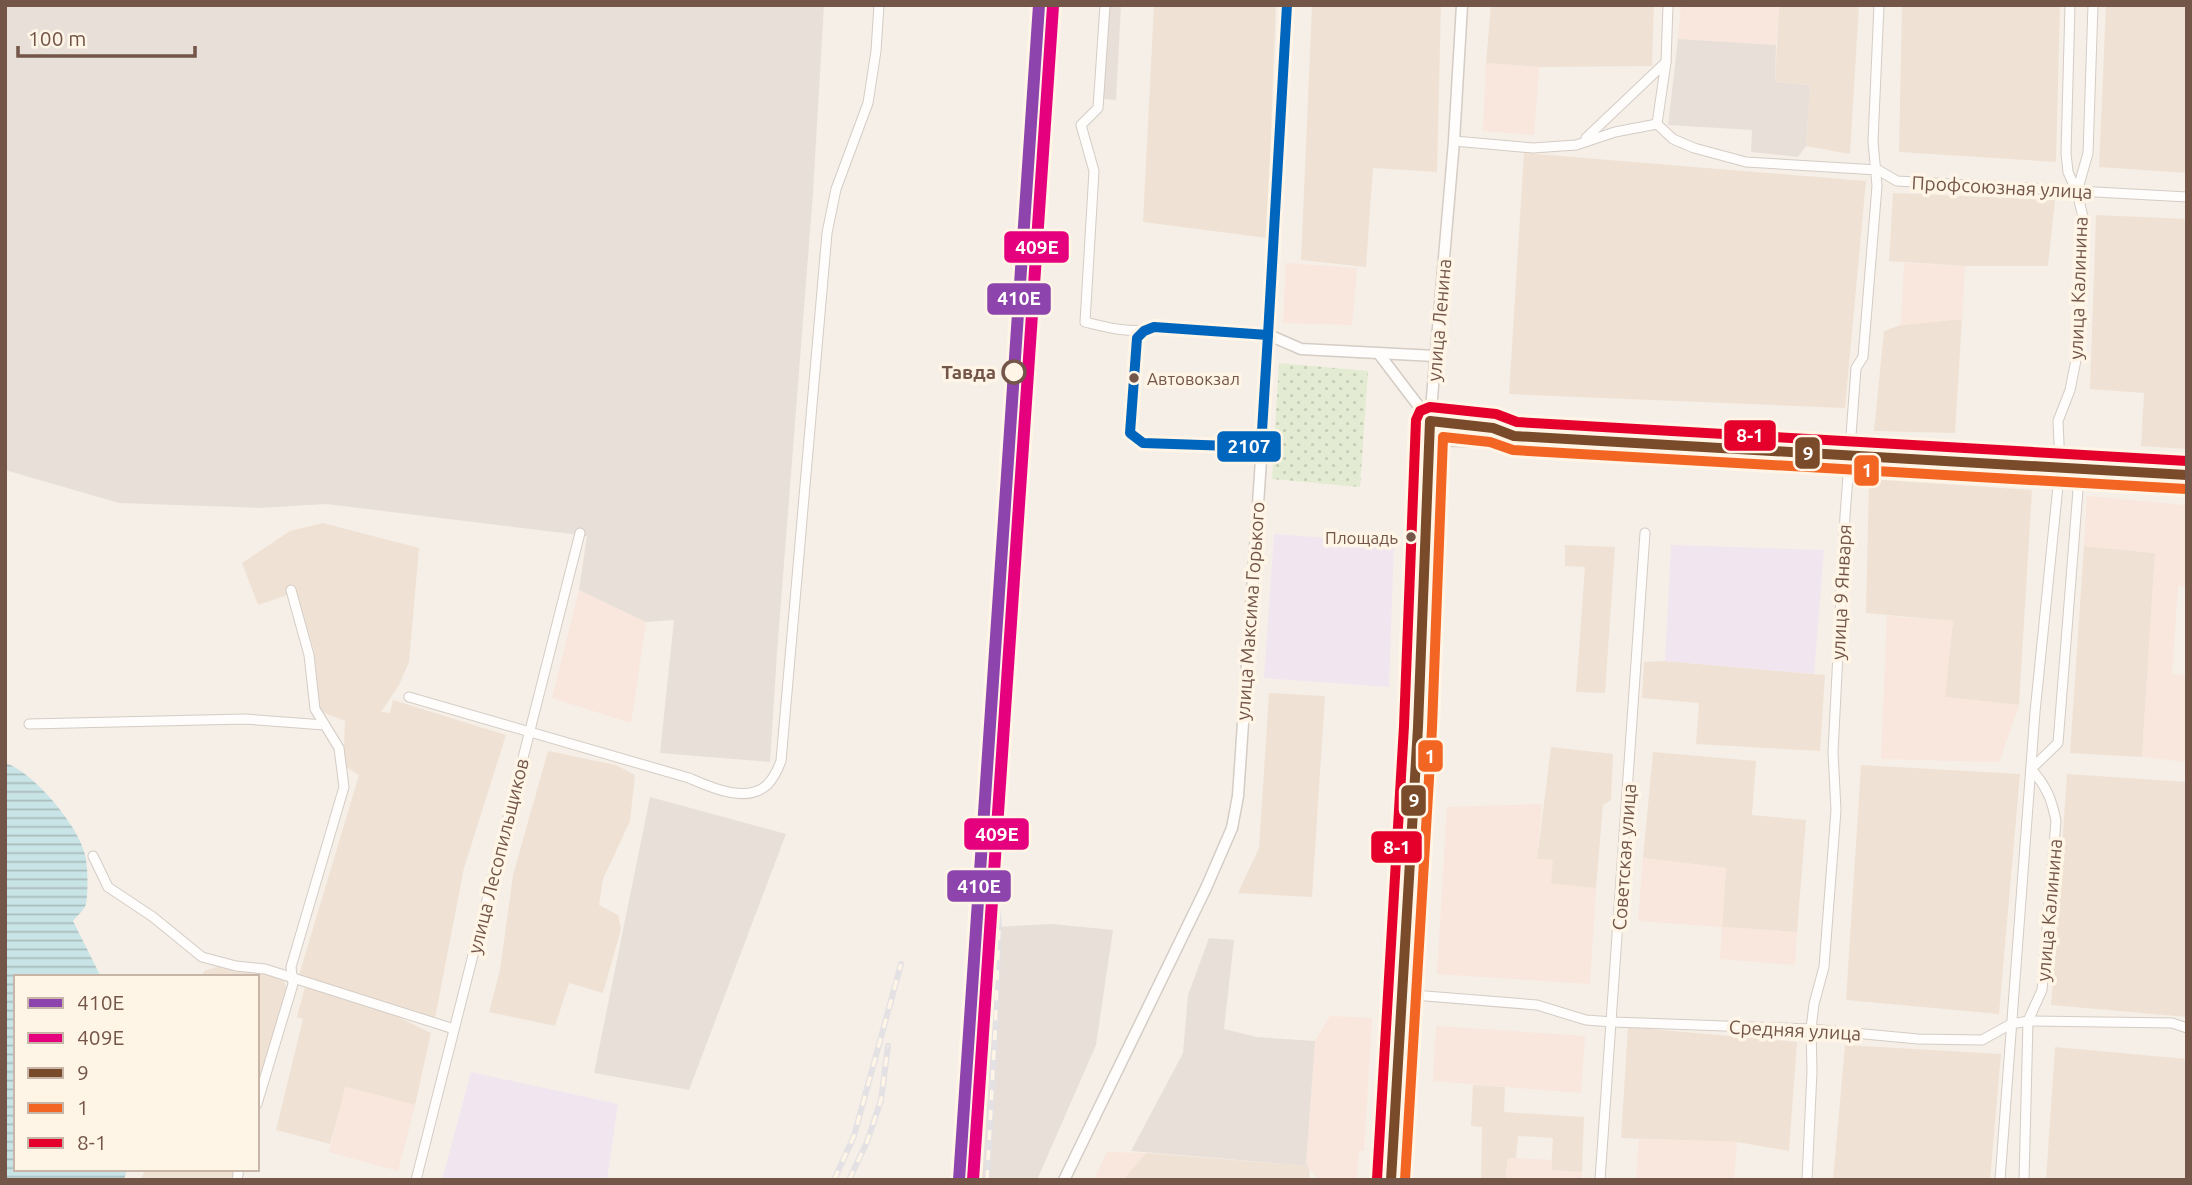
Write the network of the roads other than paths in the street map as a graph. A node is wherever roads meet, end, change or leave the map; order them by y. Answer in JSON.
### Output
{"nodes":[{"id":1,"x":879,"y":5,"type":"edge"},
{"id":2,"x":1105,"y":5,"type":"edge"},
{"id":3,"x":1287,"y":5,"type":"edge"},
{"id":4,"x":1462,"y":5,"type":"edge"},
{"id":5,"x":1668,"y":5,"type":"edge"},
{"id":6,"x":1879,"y":5,"type":"edge"},
{"id":7,"x":2070,"y":5,"type":"edge"},
{"id":8,"x":2093,"y":5,"type":"edge"},
{"id":9,"x":1666,"y":62,"type":"junction"},
{"id":10,"x":1657,"y":124,"type":"junction"},
{"id":11,"x":1454,"y":141,"type":"junction"},
{"id":12,"x":1576,"y":145,"type":"junction"},
{"id":13,"x":1878,"y":170,"type":"junction"},
{"id":14,"x":2077,"y":192,"type":"junction"},
{"id":15,"x":2187,"y":197,"type":"edge"},
{"id":16,"x":1144,"y":331,"type":"junction"},
{"id":17,"x":1269,"y":335,"type":"junction"},
{"id":18,"x":1379,"y":354,"type":"junction"},
{"id":19,"x":1434,"y":356,"type":"junction"},
{"id":20,"x":1430,"y":421,"type":"junction"},
{"id":21,"x":1507,"y":435,"type":"junction"},
{"id":22,"x":1430,"y":440,"type":"junction"},
{"id":23,"x":1261,"y":447,"type":"junction"},
{"id":24,"x":1850,"y":455,"type":"junction"},
{"id":25,"x":2060,"y":466,"type":"junction"},
{"id":26,"x":2187,"y":475,"type":"edge"},
{"id":27,"x":580,"y":533,"type":"dead end"},
{"id":28,"x":1645,"y":533,"type":"dead end"},
{"id":29,"x":291,"y":590,"type":"dead end"},
{"id":30,"x":409,"y":697,"type":"dead end"},
{"id":31,"x":29,"y":724,"type":"dead end"},
{"id":32,"x":324,"y":725,"type":"junction"},
{"id":33,"x":530,"y":731,"type":"junction"},
{"id":34,"x":2031,"y":769,"type":"junction"},
{"id":35,"x":93,"y":856,"type":"dead end"},
{"id":36,"x":292,"y":978,"type":"junction"},
{"id":37,"x":1401,"y":994,"type":"junction"},
{"id":38,"x":2028,"y":1021,"type":"junction"},
{"id":39,"x":1613,"y":1022,"type":"junction"},
{"id":40,"x":2011,"y":1024,"type":"junction"},
{"id":41,"x":2187,"y":1028,"type":"edge"},
{"id":42,"x":454,"y":1029,"type":"junction"},
{"id":43,"x":1811,"y":1029,"type":"junction"},
{"id":44,"x":259,"y":1097,"type":"edge"},
{"id":45,"x":416,"y":1180,"type":"edge"},
{"id":46,"x":1064,"y":1180,"type":"edge"},
{"id":47,"x":1391,"y":1180,"type":"edge"},
{"id":48,"x":1600,"y":1180,"type":"edge"},
{"id":49,"x":1807,"y":1180,"type":"edge"},
{"id":50,"x":2000,"y":1180,"type":"edge"},
{"id":51,"x":2024,"y":1180,"type":"edge"}],
"edges":[{"from":1,"to":33,"type":"street"},
{"from":2,"to":16,"type":"street"},
{"from":3,"to":17,"type":"street","name":"улица Максима Горького"},
{"from":4,"to":11,"type":"street","name":"улица Ленина"},
{"from":5,"to":9,"type":"street"},
{"from":6,"to":13,"type":"street","name":"улица 9 Января"},
{"from":7,"to":14,"type":"street","name":"улица Калинина"},
{"from":8,"to":14,"type":"street","name":"улица Калинина"},
{"from":9,"to":10,"type":"street"},
{"from":9,"to":12,"type":"street"},
{"from":10,"to":12,"type":"street"},
{"from":10,"to":13,"type":"street","name":"Профсоюзная улица"},
{"from":11,"to":12,"type":"street"},
{"from":11,"to":19,"type":"street","name":"улица Ленина"},
{"from":13,"to":14,"type":"street","name":"Профсоюзная улица"},
{"from":13,"to":24,"type":"street","name":"улица 9 Января"},
{"from":14,"to":15,"type":"street","name":"Профсоюзная улица"},
{"from":14,"to":25,"type":"street","name":"улица Калинина"},
{"from":16,"to":17,"type":"street"},
{"from":16,"to":23,"type":"street"},
{"from":17,"to":18,"type":"street"},
{"from":17,"to":23,"type":"street","name":"улица Максима Горького"},
{"from":18,"to":19,"type":"street"},
{"from":18,"to":20,"type":"street"},
{"from":19,"to":20,"type":"street","name":"улица Ленина"},
{"from":20,"to":21,"type":"street"},
{"from":20,"to":22,"type":"street","name":"улица Ленина"},
{"from":21,"to":22,"type":"street"},
{"from":21,"to":24,"type":"street"},
{"from":22,"to":37,"type":"street","name":"улица Ленина"},
{"from":23,"to":46,"type":"street","name":"улица Максима Горького"},
{"from":24,"to":25,"type":"street"},
{"from":24,"to":43,"type":"street","name":"улица 9 Января"},
{"from":25,"to":26,"type":"street"},
{"from":25,"to":34,"type":"street","name":"улица Калинина"},
{"from":25,"to":34,"type":"street","name":"улица Калинина"},
{"from":27,"to":33,"type":"street","name":"улица Лесопильщиков"},
{"from":28,"to":39,"type":"street","name":"Советская улица"},
{"from":29,"to":32,"type":"street"},
{"from":30,"to":33,"type":"street"},
{"from":31,"to":32,"type":"street"},
{"from":32,"to":36,"type":"street"},
{"from":33,"to":42,"type":"street","name":"улица Лесопильщиков"},
{"from":34,"to":38,"type":"street","name":"улица Калинина"},
{"from":34,"to":40,"type":"street","name":"улица Калинина"},
{"from":35,"to":36,"type":"street"},
{"from":36,"to":42,"type":"street"},
{"from":36,"to":44,"type":"street"},
{"from":37,"to":39,"type":"street","name":"Средняя улица"},
{"from":37,"to":47,"type":"street","name":"улица Ленина"},
{"from":38,"to":40,"type":"street","name":"Средняя улица"},
{"from":38,"to":41,"type":"street","name":"Средняя улица"},
{"from":38,"to":51,"type":"street","name":"улица Калинина"},
{"from":39,"to":43,"type":"street","name":"Средняя улица"},
{"from":39,"to":48,"type":"street","name":"Советская улица"},
{"from":40,"to":43,"type":"street","name":"Средняя улица"},
{"from":40,"to":50,"type":"street","name":"улица Калинина"},
{"from":42,"to":45,"type":"street","name":"улица Лесопильщиков"},
{"from":43,"to":49,"type":"street","name":"улица 9 Января"}]}
